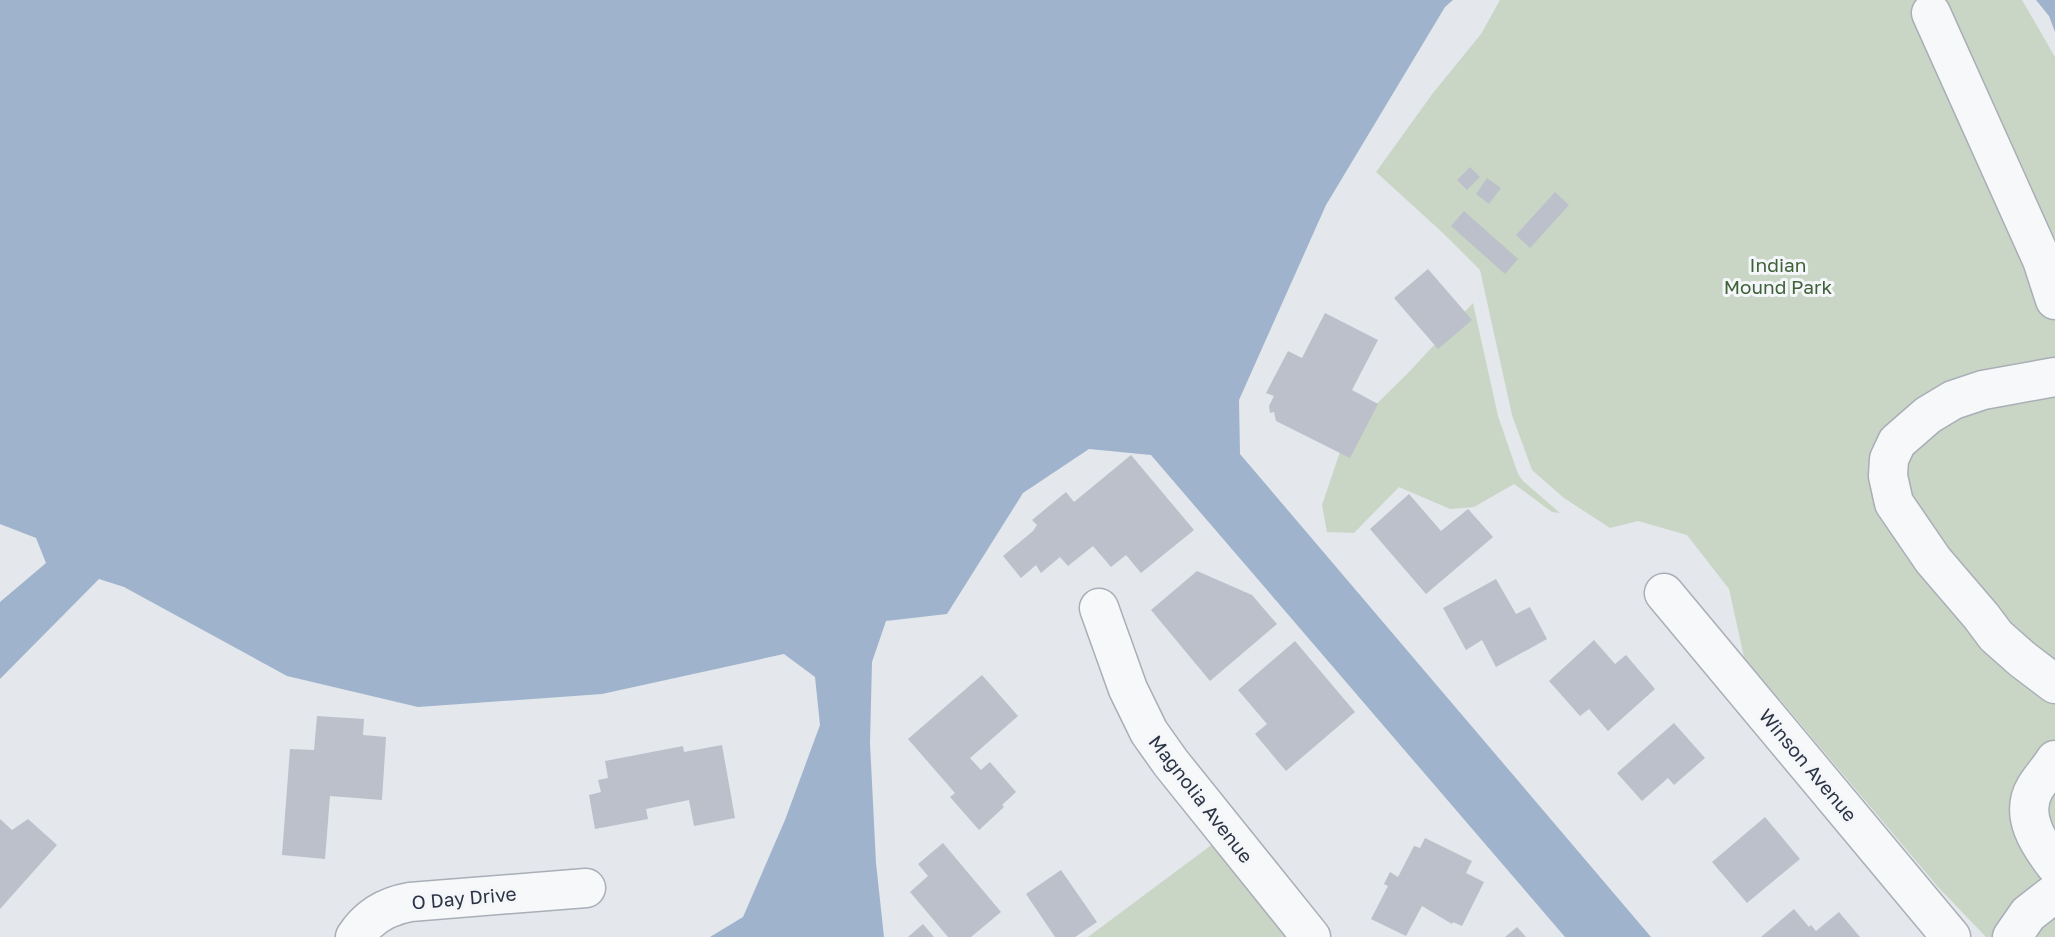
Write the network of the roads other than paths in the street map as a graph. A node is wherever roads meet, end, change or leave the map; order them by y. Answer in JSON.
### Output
{"nodes":[{"id":1,"x":1931,"y":13,"type":"dead end"},
{"id":2,"x":2055,"y":300,"type":"edge"},
{"id":3,"x":2055,"y":377,"type":"edge"},
{"id":4,"x":1664,"y":593,"type":"dead end"},
{"id":5,"x":1099,"y":608,"type":"dead end"},
{"id":6,"x":2055,"y":684,"type":"edge"},
{"id":7,"x":2055,"y":760,"type":"edge"},
{"id":8,"x":2055,"y":865,"type":"edge"},
{"id":9,"x":586,"y":888,"type":"dead end"},
{"id":10,"x":2055,"y":893,"type":"edge"},
{"id":11,"x":355,"y":937,"type":"edge"},
{"id":12,"x":1311,"y":937,"type":"edge"},
{"id":13,"x":1951,"y":937,"type":"edge"},
{"id":14,"x":2012,"y":937,"type":"edge"}],
"edges":[{"from":1,"to":2,"type":"street"},
{"from":3,"to":6,"type":"street"},
{"from":4,"to":13,"type":"street","name":"Winson Avenue"},
{"from":5,"to":12,"type":"street","name":"Magnolia Avenue"},
{"from":7,"to":8,"type":"street"},
{"from":9,"to":11,"type":"street","name":"O Day Drive"},
{"from":10,"to":14,"type":"street"}]}
